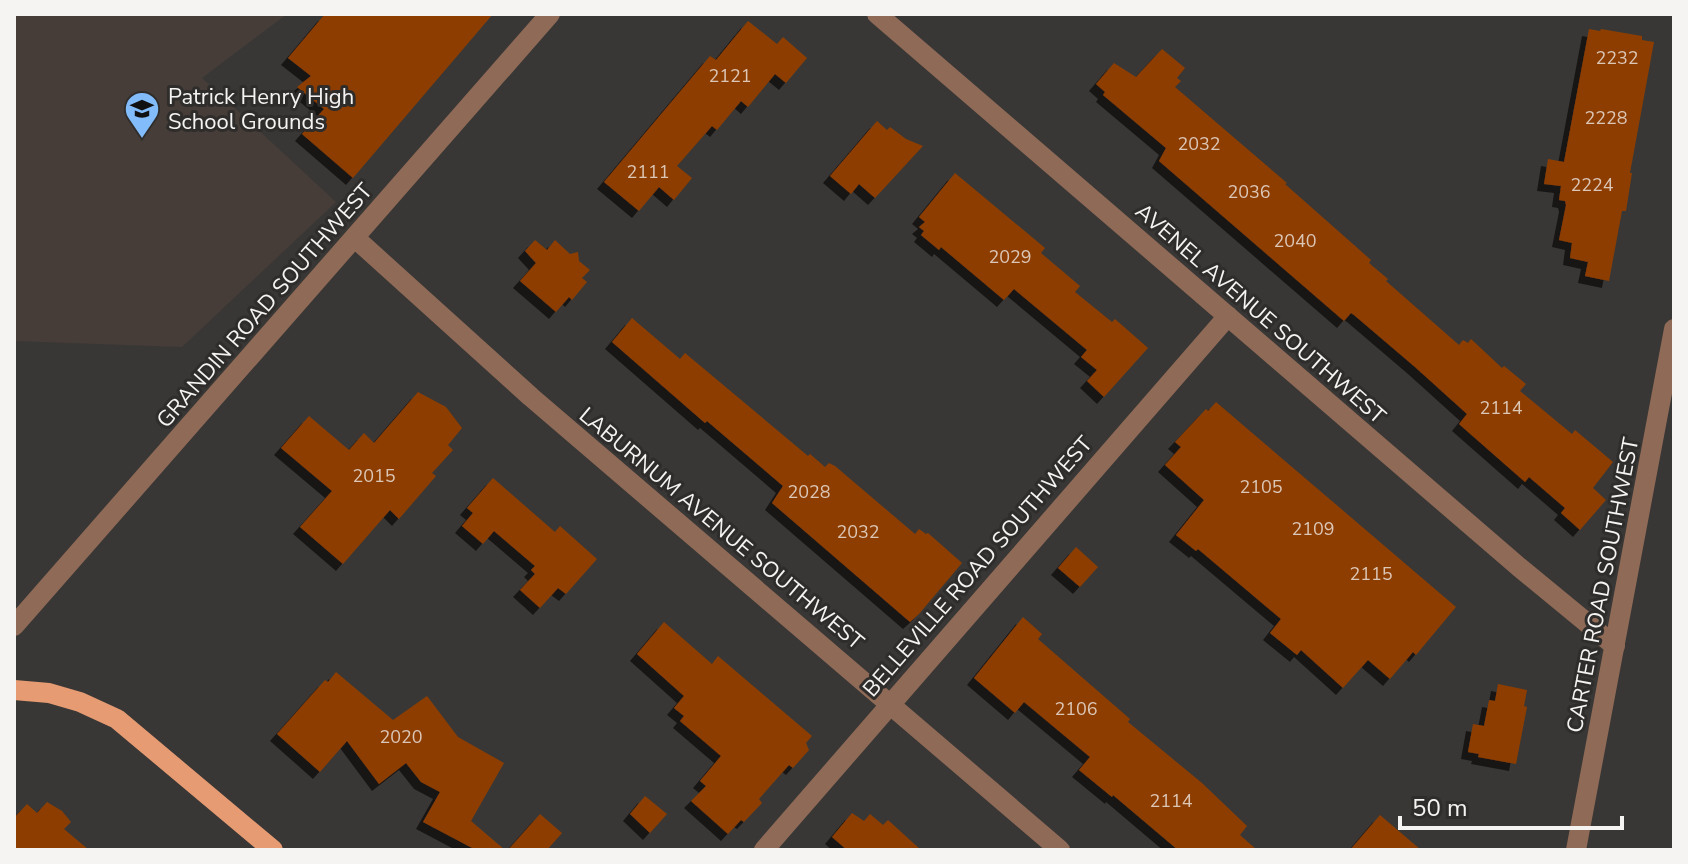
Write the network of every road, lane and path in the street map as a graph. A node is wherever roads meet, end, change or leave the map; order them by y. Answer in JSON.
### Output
{"nodes":[{"id":1,"x":550,"y":14,"type":"edge"},
{"id":2,"x":877,"y":14,"type":"edge"},
{"id":3,"x":355,"y":238,"type":"junction"},
{"id":4,"x":1228,"y":316,"type":"junction"},
{"id":5,"x":1674,"y":329,"type":"edge"},
{"id":6,"x":14,"y":626,"type":"edge"},
{"id":7,"x":1615,"y":646,"type":"junction"},
{"id":8,"x":14,"y":690,"type":"edge"},
{"id":9,"x":890,"y":702,"type":"junction"},
{"id":10,"x":273,"y":850,"type":"edge"},
{"id":11,"x":764,"y":850,"type":"edge"},
{"id":12,"x":1060,"y":850,"type":"edge"},
{"id":13,"x":1576,"y":850,"type":"edge"}],
"edges":[{"from":1,"to":3,"type":"street","name":"GRANDIN ROAD SOUTHWEST"},
{"from":2,"to":4,"type":"street","name":"AVENEL AVENUE SOUTHWEST"},
{"from":3,"to":6,"type":"street","name":"GRANDIN ROAD SOUTHWEST"},
{"from":3,"to":9,"type":"street","name":"LABURNUM AVENUE SOUTHWEST"},
{"from":4,"to":7,"type":"street","name":"AVENEL AVENUE SOUTHWEST"},
{"from":4,"to":9,"type":"street","name":"BELLEVILLE ROAD SOUTHWEST"},
{"from":5,"to":7,"type":"street","name":"CARTER ROAD SOUTHWEST"},
{"from":7,"to":13,"type":"street","name":"CARTER ROAD SOUTHWEST"},
{"from":8,"to":10,"type":"main road"},
{"from":9,"to":11,"type":"street","name":"BELLEVILLE ROAD SOUTHWEST"},
{"from":9,"to":12,"type":"street","name":"LABURNUM AVENUE SOUTHWEST"}]}
